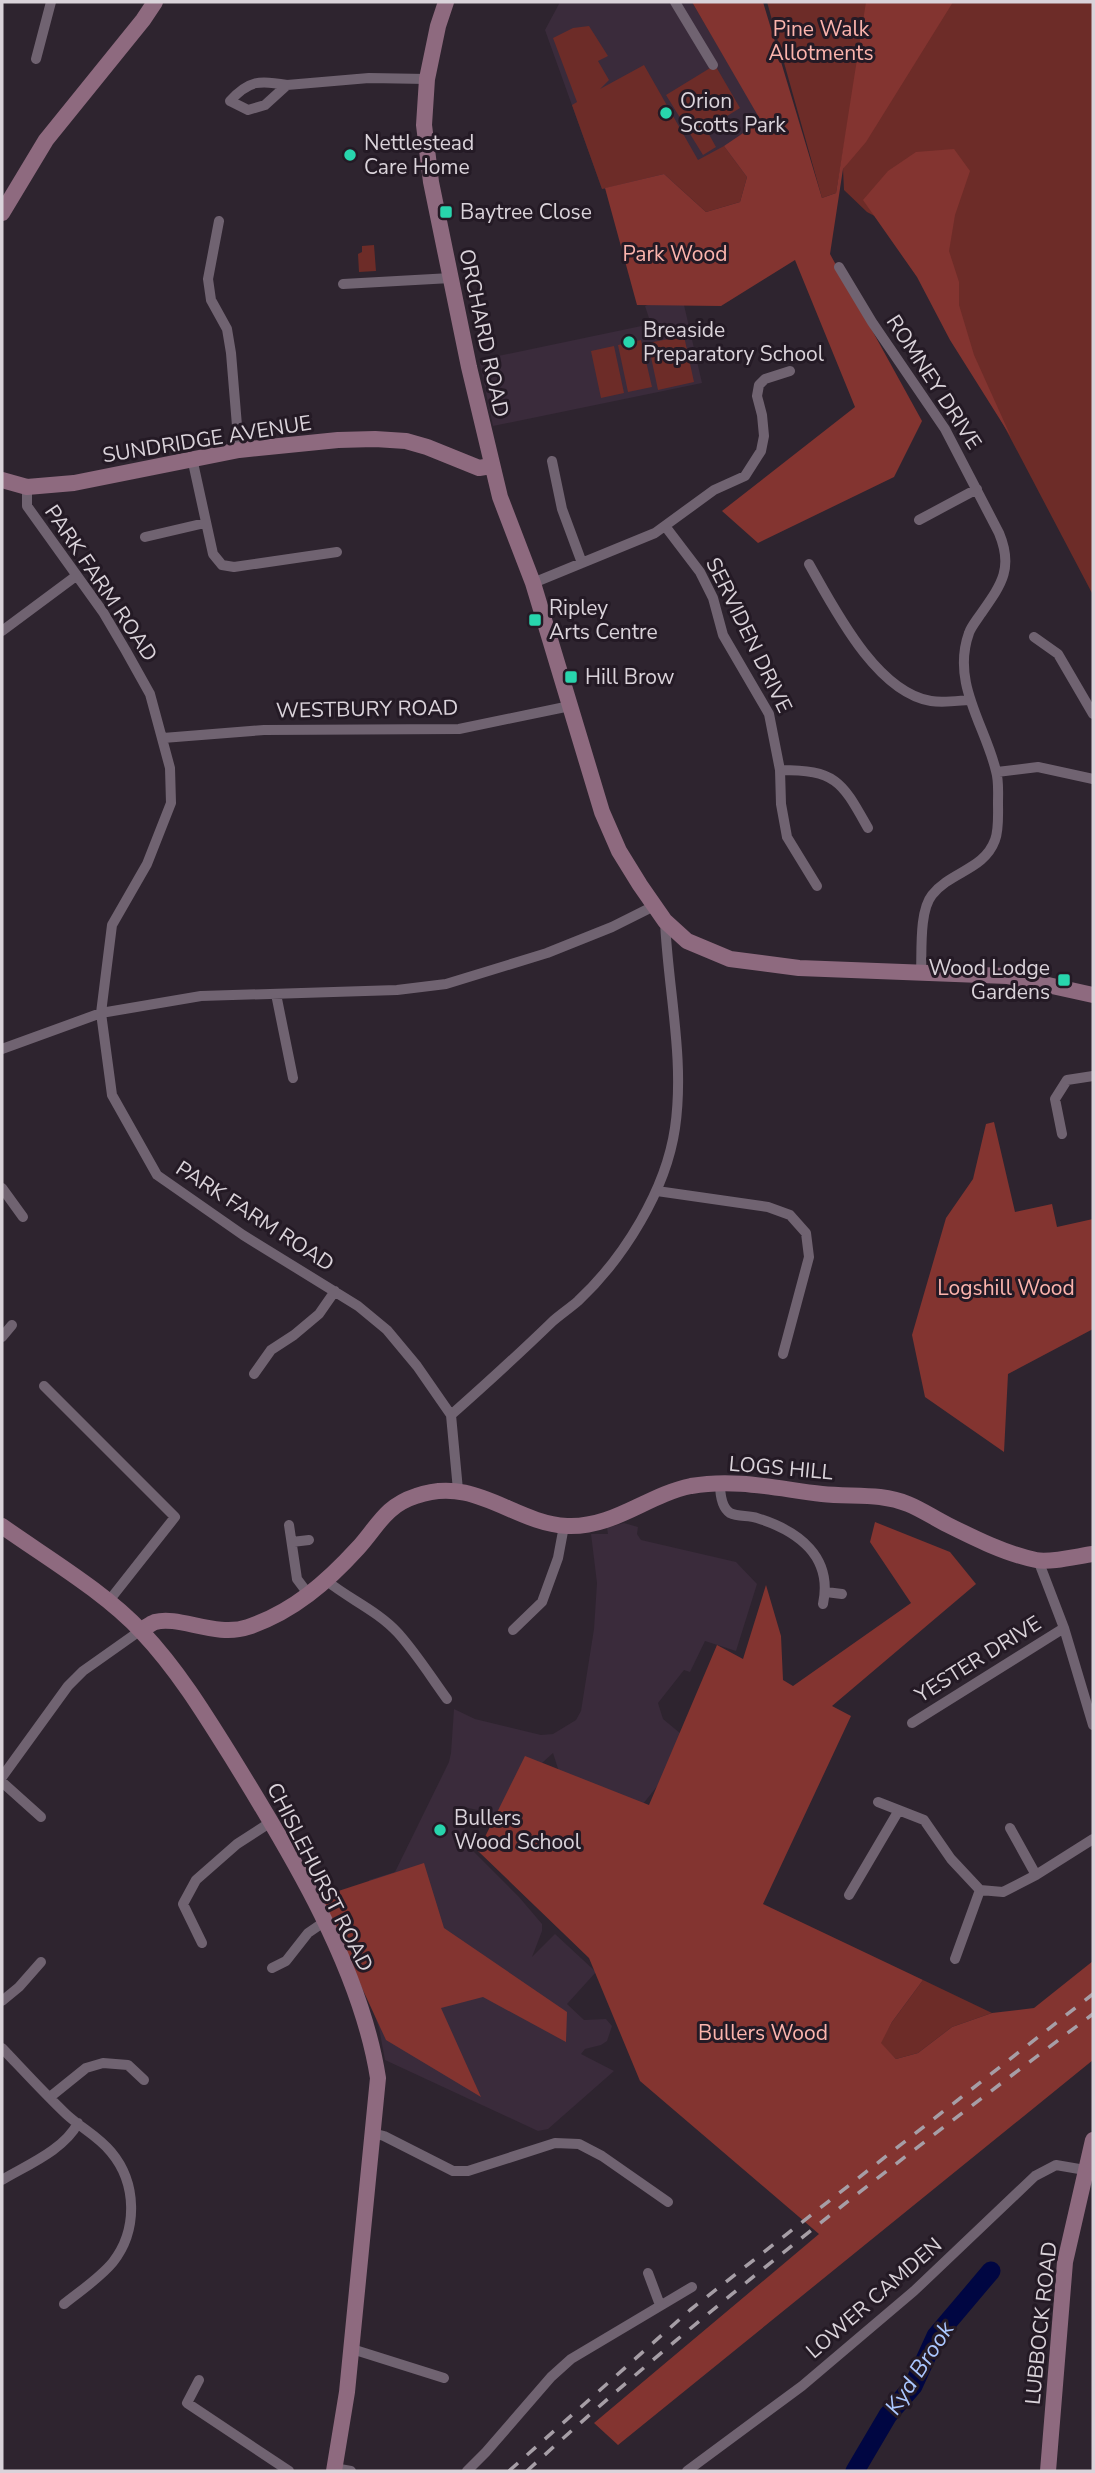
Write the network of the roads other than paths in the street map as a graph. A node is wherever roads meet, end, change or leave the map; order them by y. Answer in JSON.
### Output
{"nodes":[{"id":1,"x":51,"y":2,"type":"edge"},
{"id":2,"x":155,"y":2,"type":"edge"},
{"id":3,"x":446,"y":2,"type":"edge"},
{"id":4,"x":675,"y":2,"type":"edge"},
{"id":5,"x":36,"y":59,"type":"dead end"},
{"id":6,"x":713,"y":65,"type":"dead end"},
{"id":7,"x":426,"y":79,"type":"junction"},
{"id":8,"x":287,"y":85,"type":"junction"},
{"id":9,"x":2,"y":214,"type":"edge"},
{"id":10,"x":219,"y":221,"type":"dead end"},
{"id":11,"x":839,"y":267,"type":"dead end"},
{"id":12,"x":451,"y":278,"type":"junction"},
{"id":13,"x":343,"y":284,"type":"dead end"},
{"id":14,"x":790,"y":371,"type":"dead end"},
{"id":15,"x":239,"y":450,"type":"junction"},
{"id":16,"x":192,"y":458,"type":"junction"},
{"id":17,"x":552,"y":461,"type":"dead end"},
{"id":18,"x":491,"y":466,"type":"junction"},
{"id":19,"x":2,"y":480,"type":"edge"},
{"id":20,"x":27,"y":487,"type":"junction"},
{"id":21,"x":977,"y":489,"type":"junction"},
{"id":22,"x":919,"y":520,"type":"dead end"},
{"id":23,"x":205,"y":523,"type":"junction"},
{"id":24,"x":665,"y":526,"type":"junction"},
{"id":25,"x":145,"y":537,"type":"dead end"},
{"id":26,"x":337,"y":552,"type":"dead end"},
{"id":27,"x":582,"y":563,"type":"junction"},
{"id":28,"x":809,"y":564,"type":"dead end"},
{"id":29,"x":76,"y":576,"type":"junction"},
{"id":30,"x":533,"y":583,"type":"junction"},
{"id":31,"x":2,"y":631,"type":"edge"},
{"id":32,"x":1034,"y":637,"type":"dead end"},
{"id":33,"x":968,"y":699,"type":"junction"},
{"id":34,"x":570,"y":706,"type":"junction"},
{"id":35,"x":1093,"y":714,"type":"edge"},
{"id":36,"x":163,"y":738,"type":"junction"},
{"id":37,"x":780,"y":770,"type":"junction"},
{"id":38,"x":997,"y":772,"type":"junction"},
{"id":39,"x":1093,"y":779,"type":"edge"},
{"id":40,"x":869,"y":828,"type":"dead end"},
{"id":41,"x":817,"y":886,"type":"dead end"},
{"id":42,"x":654,"y":906,"type":"junction"},
{"id":43,"x":665,"y":921,"type":"junction"},
{"id":44,"x":687,"y":941,"type":"junction"},
{"id":45,"x":666,"y":951,"type":"junction"},
{"id":46,"x":921,"y":973,"type":"junction"},
{"id":47,"x":276,"y":993,"type":"junction"},
{"id":48,"x":1093,"y":995,"type":"edge"},
{"id":49,"x":101,"y":1013,"type":"junction"},
{"id":50,"x":2,"y":1049,"type":"edge"},
{"id":51,"x":1093,"y":1076,"type":"edge"},
{"id":52,"x":293,"y":1078,"type":"dead end"},
{"id":53,"x":1062,"y":1134,"type":"dead end"},
{"id":54,"x":2,"y":1188,"type":"edge"},
{"id":55,"x":657,"y":1191,"type":"junction"},
{"id":56,"x":23,"y":1217,"type":"dead end"},
{"id":57,"x":335,"y":1291,"type":"junction"},
{"id":58,"x":12,"y":1325,"type":"dead end"},
{"id":59,"x":2,"y":1337,"type":"edge"},
{"id":60,"x":783,"y":1354,"type":"dead end"},
{"id":61,"x":254,"y":1374,"type":"dead end"},
{"id":62,"x":44,"y":1386,"type":"dead end"},
{"id":63,"x":452,"y":1415,"type":"junction"},
{"id":64,"x":720,"y":1483,"type":"junction"},
{"id":65,"x":458,"y":1490,"type":"junction"},
{"id":66,"x":289,"y":1525,"type":"dead end"},
{"id":67,"x":564,"y":1526,"type":"junction"},
{"id":68,"x":2,"y":1527,"type":"edge"},
{"id":69,"x":309,"y":1540,"type":"dead end"},
{"id":70,"x":292,"y":1542,"type":"junction"},
{"id":71,"x":1093,"y":1554,"type":"edge"},
{"id":72,"x":1038,"y":1560,"type":"junction"},
{"id":73,"x":327,"y":1581,"type":"junction"},
{"id":74,"x":826,"y":1592,"type":"junction"},
{"id":75,"x":842,"y":1594,"type":"dead end"},
{"id":76,"x":309,"y":1595,"type":"junction"},
{"id":77,"x":108,"y":1602,"type":"junction"},
{"id":78,"x":823,"y":1604,"type":"dead end"},
{"id":79,"x":1065,"y":1628,"type":"junction"},
{"id":80,"x":141,"y":1630,"type":"junction"},
{"id":81,"x":513,"y":1630,"type":"dead end"},
{"id":82,"x":447,"y":1699,"type":"dead end"},
{"id":83,"x":912,"y":1723,"type":"dead end"},
{"id":84,"x":1093,"y":1725,"type":"edge"},
{"id":85,"x":2,"y":1780,"type":"edge"},
{"id":86,"x":878,"y":1801,"type":"dead end"},
{"id":87,"x":899,"y":1810,"type":"junction"},
{"id":88,"x":40,"y":1817,"type":"dead end"},
{"id":89,"x":271,"y":1822,"type":"junction"},
{"id":90,"x":1010,"y":1828,"type":"dead end"},
{"id":91,"x":1093,"y":1839,"type":"edge"},
{"id":92,"x":1036,"y":1875,"type":"junction"},
{"id":93,"x":980,"y":1890,"type":"junction"},
{"id":94,"x":849,"y":1895,"type":"dead end"},
{"id":95,"x":324,"y":1922,"type":"junction"},
{"id":96,"x":202,"y":1943,"type":"dead end"},
{"id":97,"x":955,"y":1959,"type":"dead end"},
{"id":98,"x":41,"y":1962,"type":"dead end"},
{"id":99,"x":272,"y":1968,"type":"dead end"},
{"id":100,"x":2,"y":2001,"type":"edge"},
{"id":101,"x":2,"y":2048,"type":"edge"},
{"id":102,"x":144,"y":2080,"type":"dead end"},
{"id":103,"x":50,"y":2097,"type":"junction"},
{"id":104,"x":78,"y":2123,"type":"junction"},
{"id":105,"x":372,"y":2133,"type":"junction"},
{"id":106,"x":1093,"y":2140,"type":"edge"},
{"id":107,"x":1085,"y":2170,"type":"junction"},
{"id":108,"x":2,"y":2180,"type":"edge"},
{"id":109,"x":668,"y":2202,"type":"dead end"},
{"id":110,"x":648,"y":2273,"type":"dead end"},
{"id":111,"x":692,"y":2287,"type":"dead end"},
{"id":112,"x":64,"y":2304,"type":"dead end"},
{"id":113,"x":660,"y":2305,"type":"junction"},
{"id":114,"x":352,"y":2348,"type":"junction"},
{"id":115,"x":444,"y":2378,"type":"dead end"},
{"id":116,"x":199,"y":2381,"type":"dead end"},
{"id":117,"x":334,"y":2469,"type":"edge"},
{"id":118,"x":289,"y":2471,"type":"edge"},
{"id":119,"x":351,"y":2471,"type":"edge"},
{"id":120,"x":467,"y":2471,"type":"edge"},
{"id":121,"x":687,"y":2471,"type":"edge"},
{"id":122,"x":1048,"y":2471,"type":"edge"}],
"edges":[{"from":1,"to":5,"type":"street"},
{"from":2,"to":9,"type":"street"},
{"from":3,"to":7,"type":"street","name":"ORCHARD ROAD"},
{"from":4,"to":6,"type":"street"},
{"from":7,"to":8,"type":"street"},
{"from":7,"to":12,"type":"street","name":"ORCHARD ROAD"},
{"from":8,"to":8,"type":"street"},
{"from":10,"to":15,"type":"street"},
{"from":11,"to":21,"type":"street","name":"ROMNEY DRIVE"},
{"from":12,"to":13,"type":"street"},
{"from":12,"to":18,"type":"street","name":"ORCHARD ROAD"},
{"from":14,"to":24,"type":"street"},
{"from":15,"to":16,"type":"street","name":"SUNDRIDGE AVENUE"},
{"from":15,"to":18,"type":"street","name":"SUNDRIDGE AVENUE"},
{"from":16,"to":20,"type":"street","name":"SUNDRIDGE AVENUE"},
{"from":16,"to":23,"type":"street"},
{"from":17,"to":27,"type":"street"},
{"from":18,"to":30,"type":"street"},
{"from":19,"to":20,"type":"street","name":"SUNDRIDGE AVENUE"},
{"from":20,"to":29,"type":"street","name":"PARK FARM ROAD"},
{"from":21,"to":22,"type":"street"},
{"from":21,"to":33,"type":"street","name":"ROMNEY DRIVE"},
{"from":23,"to":25,"type":"street"},
{"from":23,"to":26,"type":"street"},
{"from":24,"to":27,"type":"street"},
{"from":24,"to":37,"type":"street","name":"SERVIDEN DRIVE"},
{"from":27,"to":30,"type":"street"},
{"from":28,"to":33,"type":"street"},
{"from":29,"to":31,"type":"street"},
{"from":29,"to":36,"type":"street","name":"PARK FARM ROAD"},
{"from":30,"to":34,"type":"street"},
{"from":32,"to":35,"type":"street"},
{"from":33,"to":38,"type":"street","name":"ROMNEY DRIVE"},
{"from":34,"to":36,"type":"street","name":"WESTBURY ROAD"},
{"from":34,"to":42,"type":"street"},
{"from":36,"to":49,"type":"street","name":"PARK FARM ROAD"},
{"from":37,"to":40,"type":"street"},
{"from":37,"to":41,"type":"street","name":"SERVIDEN DRIVE"},
{"from":38,"to":39,"type":"street"},
{"from":38,"to":46,"type":"street","name":"ROMNEY DRIVE"},
{"from":42,"to":43,"type":"street"},
{"from":42,"to":47,"type":"street"},
{"from":43,"to":44,"type":"street"},
{"from":43,"to":45,"type":"street"},
{"from":44,"to":45,"type":"street"},
{"from":44,"to":46,"type":"street"},
{"from":45,"to":55,"type":"street"},
{"from":46,"to":48,"type":"street"},
{"from":47,"to":49,"type":"street"},
{"from":47,"to":52,"type":"street"},
{"from":49,"to":50,"type":"street"},
{"from":49,"to":57,"type":"street","name":"PARK FARM ROAD"},
{"from":51,"to":53,"type":"street"},
{"from":54,"to":56,"type":"street"},
{"from":55,"to":60,"type":"street"},
{"from":55,"to":63,"type":"street"},
{"from":57,"to":61,"type":"street"},
{"from":57,"to":63,"type":"street","name":"PARK FARM ROAD"},
{"from":58,"to":59,"type":"street"},
{"from":62,"to":77,"type":"street"},
{"from":63,"to":65,"type":"street"},
{"from":64,"to":67,"type":"street","name":"LOGS HILL"},
{"from":64,"to":72,"type":"street","name":"LOGS HILL"},
{"from":64,"to":74,"type":"street"},
{"from":65,"to":67,"type":"street","name":"LOGS HILL"},
{"from":65,"to":73,"type":"street","name":"LOGS HILL"},
{"from":66,"to":70,"type":"street"},
{"from":67,"to":81,"type":"street"},
{"from":68,"to":77,"type":"street","name":"CHISLEHURST ROAD"},
{"from":69,"to":70,"type":"street"},
{"from":70,"to":76,"type":"street"},
{"from":71,"to":72,"type":"street","name":"LOGS HILL"},
{"from":72,"to":79,"type":"street"},
{"from":73,"to":76,"type":"street","name":"LOGS HILL"},
{"from":73,"to":82,"type":"street"},
{"from":74,"to":75,"type":"street"},
{"from":74,"to":78,"type":"street"},
{"from":76,"to":80,"type":"street","name":"LOGS HILL"},
{"from":77,"to":80,"type":"street","name":"CHISLEHURST ROAD"},
{"from":79,"to":83,"type":"street","name":"YESTER DRIVE"},
{"from":79,"to":84,"type":"street"},
{"from":80,"to":85,"type":"street"},
{"from":80,"to":89,"type":"street","name":"CHISLEHURST ROAD"},
{"from":85,"to":88,"type":"street"},
{"from":86,"to":87,"type":"street"},
{"from":87,"to":93,"type":"street"},
{"from":87,"to":94,"type":"street"},
{"from":89,"to":95,"type":"street","name":"CHISLEHURST ROAD"},
{"from":89,"to":96,"type":"street"},
{"from":90,"to":92,"type":"street"},
{"from":91,"to":92,"type":"street"},
{"from":92,"to":93,"type":"street"},
{"from":93,"to":97,"type":"street"},
{"from":95,"to":99,"type":"street"},
{"from":95,"to":105,"type":"street","name":"CHISLEHURST ROAD"},
{"from":98,"to":100,"type":"street"},
{"from":101,"to":103,"type":"street"},
{"from":102,"to":103,"type":"street"},
{"from":103,"to":104,"type":"street"},
{"from":104,"to":108,"type":"street"},
{"from":104,"to":112,"type":"street"},
{"from":105,"to":109,"type":"street"},
{"from":105,"to":114,"type":"street","name":"CHISLEHURST ROAD"},
{"from":106,"to":107,"type":"street","name":"LUBBOCK ROAD"},
{"from":107,"to":121,"type":"street","name":"LOWER CAMDEN"},
{"from":107,"to":122,"type":"street","name":"LUBBOCK ROAD"},
{"from":110,"to":113,"type":"street"},
{"from":111,"to":113,"type":"street"},
{"from":113,"to":120,"type":"street"},
{"from":114,"to":115,"type":"street"},
{"from":114,"to":117,"type":"street","name":"CHISLEHURST ROAD"},
{"from":116,"to":118,"type":"street"},
{"from":117,"to":119,"type":"street"}]}
